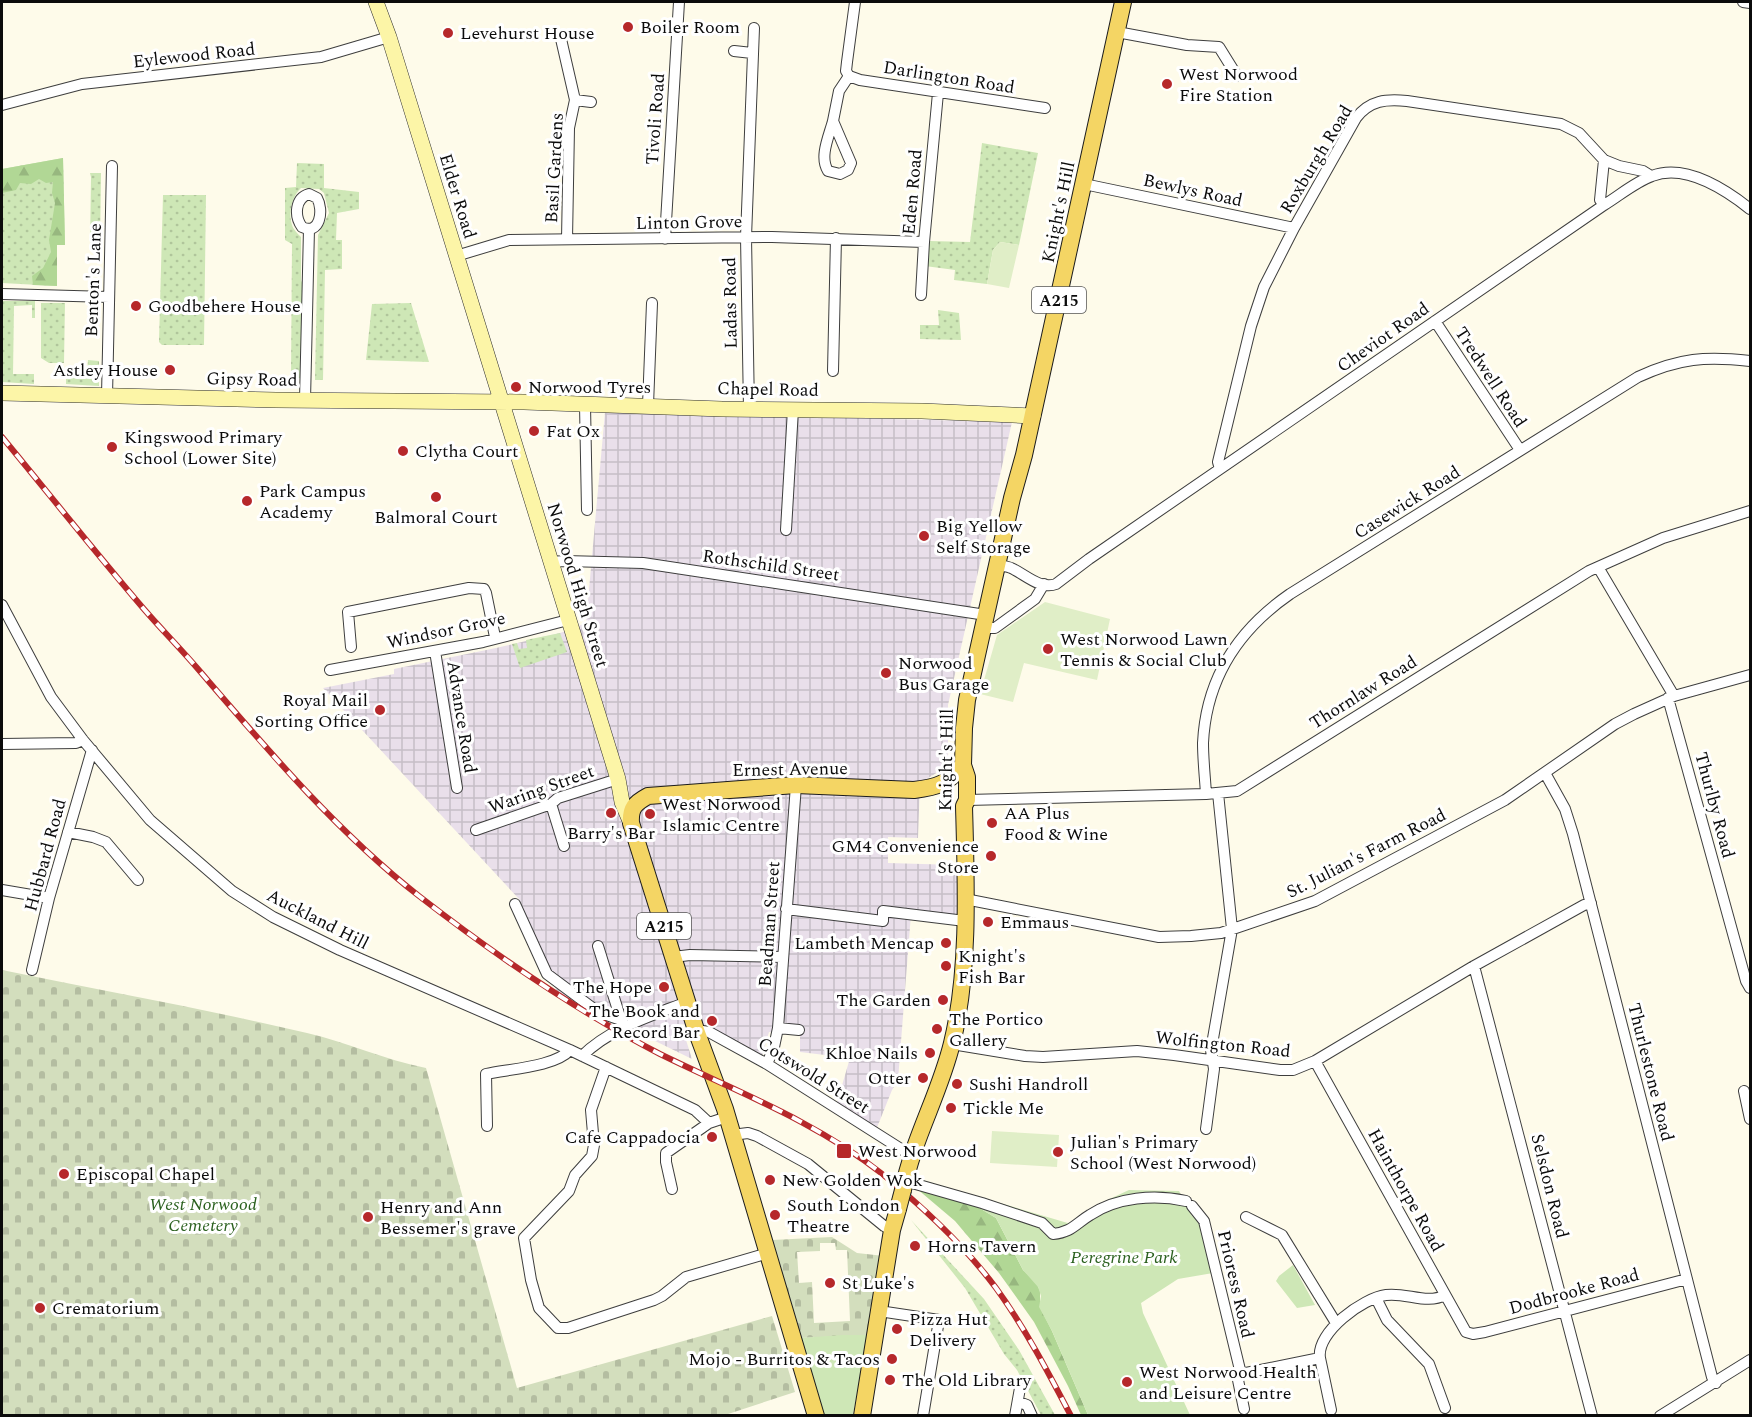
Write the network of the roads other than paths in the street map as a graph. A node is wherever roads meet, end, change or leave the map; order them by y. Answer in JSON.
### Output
{"nodes":[{"id":1,"x":376,"y":2,"type":"edge"},
{"id":2,"x":680,"y":2,"type":"edge"},
{"id":3,"x":855,"y":2,"type":"edge"},
{"id":4,"x":1123,"y":2,"type":"edge"},
{"id":5,"x":1743,"y":2,"type":"edge"},
{"id":6,"x":1750,"y":3,"type":"edge"},
{"id":7,"x":754,"y":28,"type":"dead end"},
{"id":8,"x":1117,"y":32,"type":"junction"},
{"id":9,"x":389,"y":37,"type":"junction"},
{"id":10,"x":561,"y":39,"type":"dead end"},
{"id":11,"x":734,"y":51,"type":"dead end"},
{"id":12,"x":752,"y":52,"type":"junction"},
{"id":13,"x":849,"y":76,"type":"junction"},
{"id":14,"x":1237,"y":76,"type":"dead end"},
{"id":15,"x":938,"y":93,"type":"junction"},
{"id":16,"x":575,"y":100,"type":"junction"},
{"id":17,"x":591,"y":102,"type":"dead end"},
{"id":18,"x":2,"y":105,"type":"edge"},
{"id":19,"x":1045,"y":108,"type":"dead end"},
{"id":20,"x":833,"y":121,"type":"dead end"},
{"id":21,"x":1604,"y":159,"type":"junction"},
{"id":22,"x":112,"y":166,"type":"dead end"},
{"id":23,"x":1651,"y":176,"type":"junction"},
{"id":24,"x":1084,"y":184,"type":"junction"},
{"id":25,"x":1604,"y":205,"type":"junction"},
{"id":26,"x":1750,"y":209,"type":"edge"},
{"id":27,"x":1294,"y":228,"type":"junction"},
{"id":28,"x":309,"y":229,"type":"dead end"},
{"id":29,"x":746,"y":237,"type":"junction"},
{"id":30,"x":836,"y":238,"type":"junction"},
{"id":31,"x":567,"y":239,"type":"junction"},
{"id":32,"x":665,"y":239,"type":"junction"},
{"id":33,"x":924,"y":242,"type":"junction"},
{"id":34,"x":456,"y":256,"type":"junction"},
{"id":35,"x":2,"y":294,"type":"edge"},
{"id":36,"x":921,"y":295,"type":"dead end"},
{"id":37,"x":109,"y":297,"type":"junction"},
{"id":38,"x":652,"y":303,"type":"dead end"},
{"id":39,"x":1435,"y":321,"type":"junction"},
{"id":40,"x":1750,"y":360,"type":"edge"},
{"id":41,"x":833,"y":371,"type":"dead end"},
{"id":42,"x":2,"y":393,"type":"edge"},
{"id":43,"x":107,"y":396,"type":"junction"},
{"id":44,"x":305,"y":400,"type":"junction"},
{"id":45,"x":502,"y":403,"type":"junction"},
{"id":46,"x":585,"y":405,"type":"junction"},
{"id":47,"x":648,"y":405,"type":"junction"},
{"id":48,"x":749,"y":409,"type":"junction"},
{"id":49,"x":793,"y":409,"type":"junction"},
{"id":50,"x":1033,"y":416,"type":"junction"},
{"id":51,"x":1520,"y":450,"type":"junction"},
{"id":52,"x":1220,"y":469,"type":"junction"},
{"id":53,"x":587,"y":510,"type":"dead end"},
{"id":54,"x":1750,"y":511,"type":"edge"},
{"id":55,"x":786,"y":530,"type":"dead end"},
{"id":56,"x":550,"y":562,"type":"junction"},
{"id":57,"x":997,"y":565,"type":"junction"},
{"id":58,"x":1598,"y":567,"type":"junction"},
{"id":59,"x":1044,"y":584,"type":"junction"},
{"id":60,"x":2,"y":606,"type":"edge"},
{"id":61,"x":568,"y":620,"type":"junction"},
{"id":62,"x":984,"y":621,"type":"junction"},
{"id":63,"x":495,"y":637,"type":"junction"},
{"id":64,"x":351,"y":647,"type":"dead end"},
{"id":65,"x":435,"y":651,"type":"junction"},
{"id":66,"x":330,"y":670,"type":"dead end"},
{"id":67,"x":1750,"y":675,"type":"edge"},
{"id":68,"x":1671,"y":697,"type":"junction"},
{"id":69,"x":83,"y":740,"type":"junction"},
{"id":70,"x":2,"y":744,"type":"edge"},
{"id":71,"x":92,"y":750,"type":"junction"},
{"id":72,"x":963,"y":765,"type":"junction"},
{"id":73,"x":1545,"y":773,"type":"junction"},
{"id":74,"x":618,"y":779,"type":"junction"},
{"id":75,"x":796,"y":785,"type":"junction"},
{"id":76,"x":457,"y":788,"type":"dead end"},
{"id":77,"x":933,"y":788,"type":"junction"},
{"id":78,"x":1212,"y":794,"type":"junction"},
{"id":79,"x":648,"y":796,"type":"junction"},
{"id":80,"x":966,"y":803,"type":"junction"},
{"id":81,"x":551,"y":804,"type":"junction"},
{"id":82,"x":631,"y":823,"type":"junction"},
{"id":83,"x":476,"y":830,"type":"dead end"},
{"id":84,"x":68,"y":832,"type":"junction"},
{"id":85,"x":564,"y":846,"type":"dead end"},
{"id":86,"x":138,"y":880,"type":"dead end"},
{"id":87,"x":2,"y":890,"type":"edge"},
{"id":88,"x":49,"y":898,"type":"junction"},
{"id":89,"x":965,"y":899,"type":"junction"},
{"id":90,"x":1591,"y":903,"type":"junction"},
{"id":91,"x":515,"y":904,"type":"dead end"},
{"id":92,"x":786,"y":909,"type":"junction"},
{"id":93,"x":965,"y":921,"type":"junction"},
{"id":94,"x":1232,"y":929,"type":"junction"},
{"id":95,"x":598,"y":946,"type":"dead end"},
{"id":96,"x":673,"y":957,"type":"junction"},
{"id":97,"x":782,"y":957,"type":"junction"},
{"id":98,"x":1474,"y":966,"type":"junction"},
{"id":99,"x":32,"y":970,"type":"dead end"},
{"id":100,"x":1750,"y":988,"type":"edge"},
{"id":101,"x":687,"y":1002,"type":"junction"},
{"id":102,"x":623,"y":1024,"type":"junction"},
{"id":103,"x":778,"y":1028,"type":"junction"},
{"id":104,"x":696,"y":1030,"type":"junction"},
{"id":105,"x":799,"y":1030,"type":"dead end"},
{"id":106,"x":952,"y":1044,"type":"junction"},
{"id":107,"x":570,"y":1050,"type":"junction"},
{"id":108,"x":582,"y":1056,"type":"junction"},
{"id":109,"x":1214,"y":1061,"type":"junction"},
{"id":110,"x":1315,"y":1061,"type":"junction"},
{"id":111,"x":767,"y":1064,"type":"junction"},
{"id":112,"x":606,"y":1067,"type":"junction"},
{"id":113,"x":1748,"y":1093,"type":"edge"},
{"id":114,"x":727,"y":1117,"type":"junction"},
{"id":115,"x":1750,"y":1119,"type":"edge"},
{"id":116,"x":709,"y":1123,"type":"junction"},
{"id":117,"x":487,"y":1126,"type":"dead end"},
{"id":118,"x":1206,"y":1129,"type":"dead end"},
{"id":119,"x":732,"y":1135,"type":"junction"},
{"id":120,"x":912,"y":1156,"type":"junction"},
{"id":121,"x":904,"y":1185,"type":"junction"},
{"id":122,"x":672,"y":1189,"type":"dead end"},
{"id":123,"x":1246,"y":1217,"type":"dead end"},
{"id":124,"x":892,"y":1230,"type":"junction"},
{"id":125,"x":768,"y":1253,"type":"junction"},
{"id":126,"x":1687,"y":1280,"type":"junction"},
{"id":127,"x":1445,"y":1295,"type":"junction"},
{"id":128,"x":1376,"y":1298,"type":"junction"},
{"id":129,"x":879,"y":1311,"type":"junction"},
{"id":130,"x":1565,"y":1311,"type":"junction"},
{"id":131,"x":1336,"y":1323,"type":"junction"},
{"id":132,"x":1469,"y":1334,"type":"joint"},
{"id":133,"x":1320,"y":1358,"type":"junction"},
{"id":134,"x":1750,"y":1360,"type":"edge"},
{"id":135,"x":1241,"y":1374,"type":"junction"},
{"id":136,"x":1716,"y":1383,"type":"junction"},
{"id":137,"x":1020,"y":1388,"type":"dead end"},
{"id":138,"x":1019,"y":1402,"type":"junction"},
{"id":139,"x":1445,"y":1408,"type":"dead end"},
{"id":140,"x":1244,"y":1409,"type":"dead end"},
{"id":141,"x":1330,"y":1410,"type":"dead end"},
{"id":142,"x":816,"y":1416,"type":"edge"},
{"id":143,"x":862,"y":1416,"type":"edge"},
{"id":144,"x":923,"y":1416,"type":"edge"},
{"id":145,"x":1015,"y":1416,"type":"edge"},
{"id":146,"x":1032,"y":1416,"type":"edge"},
{"id":147,"x":1592,"y":1416,"type":"edge"},
{"id":148,"x":1660,"y":1416,"type":"edge"}],
"edges":[{"from":1,"to":9,"type":"street","name":"Elder Road"},
{"from":2,"to":32,"type":"street","name":"Tivoli Road"},
{"from":3,"to":13,"type":"street"},
{"from":4,"to":8,"type":"main road","name":"Knight's Hill","number":"A215"},
{"from":5,"to":6,"type":"street"},
{"from":7,"to":12,"type":"street","name":"Ladas Road"},
{"from":8,"to":14,"type":"street"},
{"from":8,"to":24,"type":"main road","name":"Knight's Hill","number":"A215"},
{"from":9,"to":18,"type":"street","name":"Eylewood Road"},
{"from":9,"to":34,"type":"street","name":"Elder Road"},
{"from":10,"to":16,"type":"street","name":"Basil Gardens"},
{"from":11,"to":12,"type":"street"},
{"from":12,"to":29,"type":"street","name":"Ladas Road"},
{"from":13,"to":15,"type":"street","name":"Darlington Road"},
{"from":13,"to":20,"type":"street"},
{"from":15,"to":19,"type":"street","name":"Darlington Road"},
{"from":15,"to":33,"type":"street","name":"Eden Road"},
{"from":16,"to":17,"type":"street","name":"Basil Gardens"},
{"from":16,"to":31,"type":"street","name":"Basil Gardens"},
{"from":21,"to":23,"type":"street","name":"Roxburgh Road"},
{"from":21,"to":25,"type":"street"},
{"from":21,"to":27,"type":"street","name":"Roxburgh Road"},
{"from":22,"to":37,"type":"street","name":"Benton's Lane"},
{"from":23,"to":25,"type":"street","name":"Cheviot Road"},
{"from":23,"to":26,"type":"street"},
{"from":24,"to":27,"type":"street","name":"Bewlys Road"},
{"from":24,"to":50,"type":"main road","name":"Knight's Hill","number":"A215"},
{"from":25,"to":39,"type":"street","name":"Cheviot Road"},
{"from":27,"to":52,"type":"street","name":"Roxburgh Road"},
{"from":28,"to":44,"type":"street"},
{"from":29,"to":30,"type":"street","name":"Linton Grove"},
{"from":29,"to":32,"type":"street","name":"Linton Grove"},
{"from":29,"to":48,"type":"street","name":"Ladas Road"},
{"from":30,"to":33,"type":"street","name":"Linton Grove"},
{"from":30,"to":41,"type":"street"},
{"from":31,"to":32,"type":"street","name":"Linton Grove"},
{"from":31,"to":34,"type":"street","name":"Linton Grove"},
{"from":33,"to":36,"type":"street","name":"Eden Road"},
{"from":34,"to":45,"type":"street","name":"Elder Road"},
{"from":35,"to":37,"type":"street"},
{"from":37,"to":43,"type":"street","name":"Benton's Lane"},
{"from":38,"to":47,"type":"street"},
{"from":39,"to":51,"type":"street","name":"Tredwell Road"},
{"from":39,"to":52,"type":"street","name":"Cheviot Road"},
{"from":40,"to":51,"type":"street","name":"Casewick Road"},
{"from":42,"to":43,"type":"street","name":"Gipsy Road"},
{"from":43,"to":44,"type":"street","name":"Gipsy Road"},
{"from":44,"to":45,"type":"street","name":"Gipsy Road"},
{"from":45,"to":46,"type":"street","name":"Chapel Road"},
{"from":45,"to":56,"type":"street","name":"Norwood High Street"},
{"from":46,"to":47,"type":"street","name":"Chapel Road"},
{"from":46,"to":53,"type":"street"},
{"from":47,"to":48,"type":"street","name":"Chapel Road"},
{"from":48,"to":49,"type":"street","name":"Chapel Road"},
{"from":49,"to":50,"type":"street","name":"Chapel Road"},
{"from":49,"to":55,"type":"street"},
{"from":50,"to":57,"type":"main road","name":"Knight's Hill","number":"A215"},
{"from":51,"to":78,"type":"street","name":"Casewick Road"},
{"from":52,"to":59,"type":"street","name":"Cheviot Road"},
{"from":54,"to":58,"type":"street","name":"Thornlaw Road"},
{"from":56,"to":61,"type":"street","name":"Norwood High Street"},
{"from":56,"to":62,"type":"street","name":"Rothschild Street"},
{"from":57,"to":59,"type":"street"},
{"from":57,"to":62,"type":"main road","name":"Knight's Hill","number":"A215"},
{"from":58,"to":68,"type":"street","name":"Thurlby Road"},
{"from":58,"to":78,"type":"street","name":"Thornlaw Road"},
{"from":59,"to":62,"type":"street","name":"Cheviot Road"},
{"from":60,"to":69,"type":"street","name":"Auckland Hill"},
{"from":61,"to":63,"type":"street","name":"Windsor Grove"},
{"from":61,"to":74,"type":"street","name":"Norwood High Street"},
{"from":62,"to":72,"type":"main road","name":"Knight's Hill","number":"A215"},
{"from":63,"to":64,"type":"street"},
{"from":63,"to":65,"type":"street","name":"Windsor Grove"},
{"from":65,"to":66,"type":"street","name":"Windsor Grove"},
{"from":65,"to":76,"type":"street","name":"Advance Road"},
{"from":67,"to":68,"type":"street","name":"St. Julian's Farm Road"},
{"from":68,"to":73,"type":"street","name":"St. Julian's Farm Road"},
{"from":68,"to":100,"type":"street","name":"Thurlby Road"},
{"from":69,"to":70,"type":"street"},
{"from":69,"to":71,"type":"street","name":"Auckland Hill"},
{"from":71,"to":84,"type":"street","name":"Hubbard Road"},
{"from":71,"to":107,"type":"street","name":"Auckland Hill"},
{"from":72,"to":77,"type":"main road"},
{"from":72,"to":80,"type":"main road","name":"Knight's Hill","number":"A215"},
{"from":73,"to":90,"type":"street","name":"Thurlestone Road"},
{"from":73,"to":94,"type":"street","name":"St. Julian's Farm Road"},
{"from":74,"to":79,"type":"street"},
{"from":74,"to":81,"type":"street","name":"Waring Street"},
{"from":74,"to":82,"type":"street","name":"Norwood High Street"},
{"from":75,"to":77,"type":"main road","name":"Ernest Avenue"},
{"from":75,"to":79,"type":"main road","name":"Ernest Avenue"},
{"from":75,"to":92,"type":"street","name":"Beadman Street"},
{"from":77,"to":80,"type":"main road","name":"Ernest Avenue"},
{"from":78,"to":80,"type":"street","name":"Thornlaw Road"},
{"from":78,"to":94,"type":"street","name":"Casewick Road"},
{"from":79,"to":82,"type":"main road"},
{"from":80,"to":89,"type":"main road","name":"Knight's Hill","number":"A215"},
{"from":81,"to":83,"type":"street","name":"Waring Street"},
{"from":81,"to":85,"type":"street"},
{"from":82,"to":96,"type":"main road","number":"A215"},
{"from":84,"to":86,"type":"street"},
{"from":84,"to":88,"type":"street","name":"Hubbard Road"},
{"from":87,"to":88,"type":"street"},
{"from":88,"to":99,"type":"street","name":"Hubbard Road"},
{"from":89,"to":93,"type":"main road","name":"Knight's Hill","number":"A215"},
{"from":89,"to":94,"type":"street","name":"St. Julian's Farm Road"},
{"from":90,"to":98,"type":"street","name":"Wolfington Road"},
{"from":90,"to":126,"type":"street","name":"Thurlestone Road"},
{"from":91,"to":102,"type":"street"},
{"from":92,"to":93,"type":"street"},
{"from":92,"to":97,"type":"street","name":"Beadman Street"},
{"from":93,"to":106,"type":"main road","name":"Knight's Hill","number":"A215"},
{"from":94,"to":109,"type":"street","name":"Casewick Road"},
{"from":95,"to":102,"type":"street"},
{"from":96,"to":97,"type":"street"},
{"from":96,"to":101,"type":"main road","number":"A215"},
{"from":97,"to":103,"type":"street","name":"Beadman Street"},
{"from":98,"to":110,"type":"street","name":"Wolfington Road"},
{"from":98,"to":130,"type":"street","name":"Selsdon Road"},
{"from":101,"to":102,"type":"street"},
{"from":101,"to":104,"type":"main road","number":"A215"},
{"from":102,"to":108,"type":"street"},
{"from":103,"to":105,"type":"street"},
{"from":103,"to":111,"type":"street","name":"Beadman Street"},
{"from":104,"to":111,"type":"street","name":"Cotswold Street"},
{"from":104,"to":114,"type":"main road","number":"A215"},
{"from":106,"to":109,"type":"street","name":"Wolfington Road"},
{"from":106,"to":120,"type":"main road","name":"Knight's Hill","number":"A215"},
{"from":107,"to":108,"type":"street","name":"Auckland Hill"},
{"from":107,"to":117,"type":"street"},
{"from":108,"to":112,"type":"street","name":"Auckland Hill"},
{"from":109,"to":110,"type":"street","name":"Wolfington Road"},
{"from":109,"to":118,"type":"street","name":"Casewick Road"},
{"from":110,"to":127,"type":"street","name":"Hainthorpe Road"},
{"from":111,"to":120,"type":"street","name":"Cotswold Street"},
{"from":112,"to":116,"type":"street","name":"Auckland Hill"},
{"from":112,"to":125,"type":"street"},
{"from":113,"to":115,"type":"street"},
{"from":114,"to":116,"type":"street"},
{"from":114,"to":119,"type":"main road","number":"A215"},
{"from":116,"to":122,"type":"street"},
{"from":119,"to":124,"type":"street"},
{"from":119,"to":125,"type":"main road","number":"A215"},
{"from":120,"to":121,"type":"main road","name":"Knight's Hill","number":"A215"},
{"from":121,"to":124,"type":"main road","name":"Knight's Hill","number":"A215","bridge":true},
{"from":121,"to":135,"type":"street","name":"Prioress Road"},
{"from":123,"to":131,"type":"street"},
{"from":124,"to":129,"type":"main road","name":"Knight's Hill","number":"A215"},
{"from":125,"to":142,"type":"main road","number":"A215"},
{"from":126,"to":130,"type":"street","name":"Dodbrooke Road"},
{"from":126,"to":136,"type":"street","name":"Thurlestone Road"},
{"from":127,"to":128,"type":"street"},
{"from":127,"to":132,"type":"street","name":"Hainthorpe Road"},
{"from":128,"to":131,"type":"street"},
{"from":128,"to":139,"type":"street"},
{"from":129,"to":143,"type":"main road","name":"Knight's Hill","number":"A215"},
{"from":129,"to":144,"type":"street"},
{"from":130,"to":132,"type":"street","name":"Dodbrooke Road"},
{"from":130,"to":147,"type":"street","name":"Selsdon Road"},
{"from":131,"to":133,"type":"street"},
{"from":133,"to":135,"type":"street"},
{"from":133,"to":141,"type":"street"},
{"from":134,"to":136,"type":"street"},
{"from":135,"to":140,"type":"street","name":"Prioress Road"},
{"from":136,"to":148,"type":"street"},
{"from":137,"to":138,"type":"street"},
{"from":138,"to":145,"type":"street"},
{"from":138,"to":146,"type":"street"}]}
